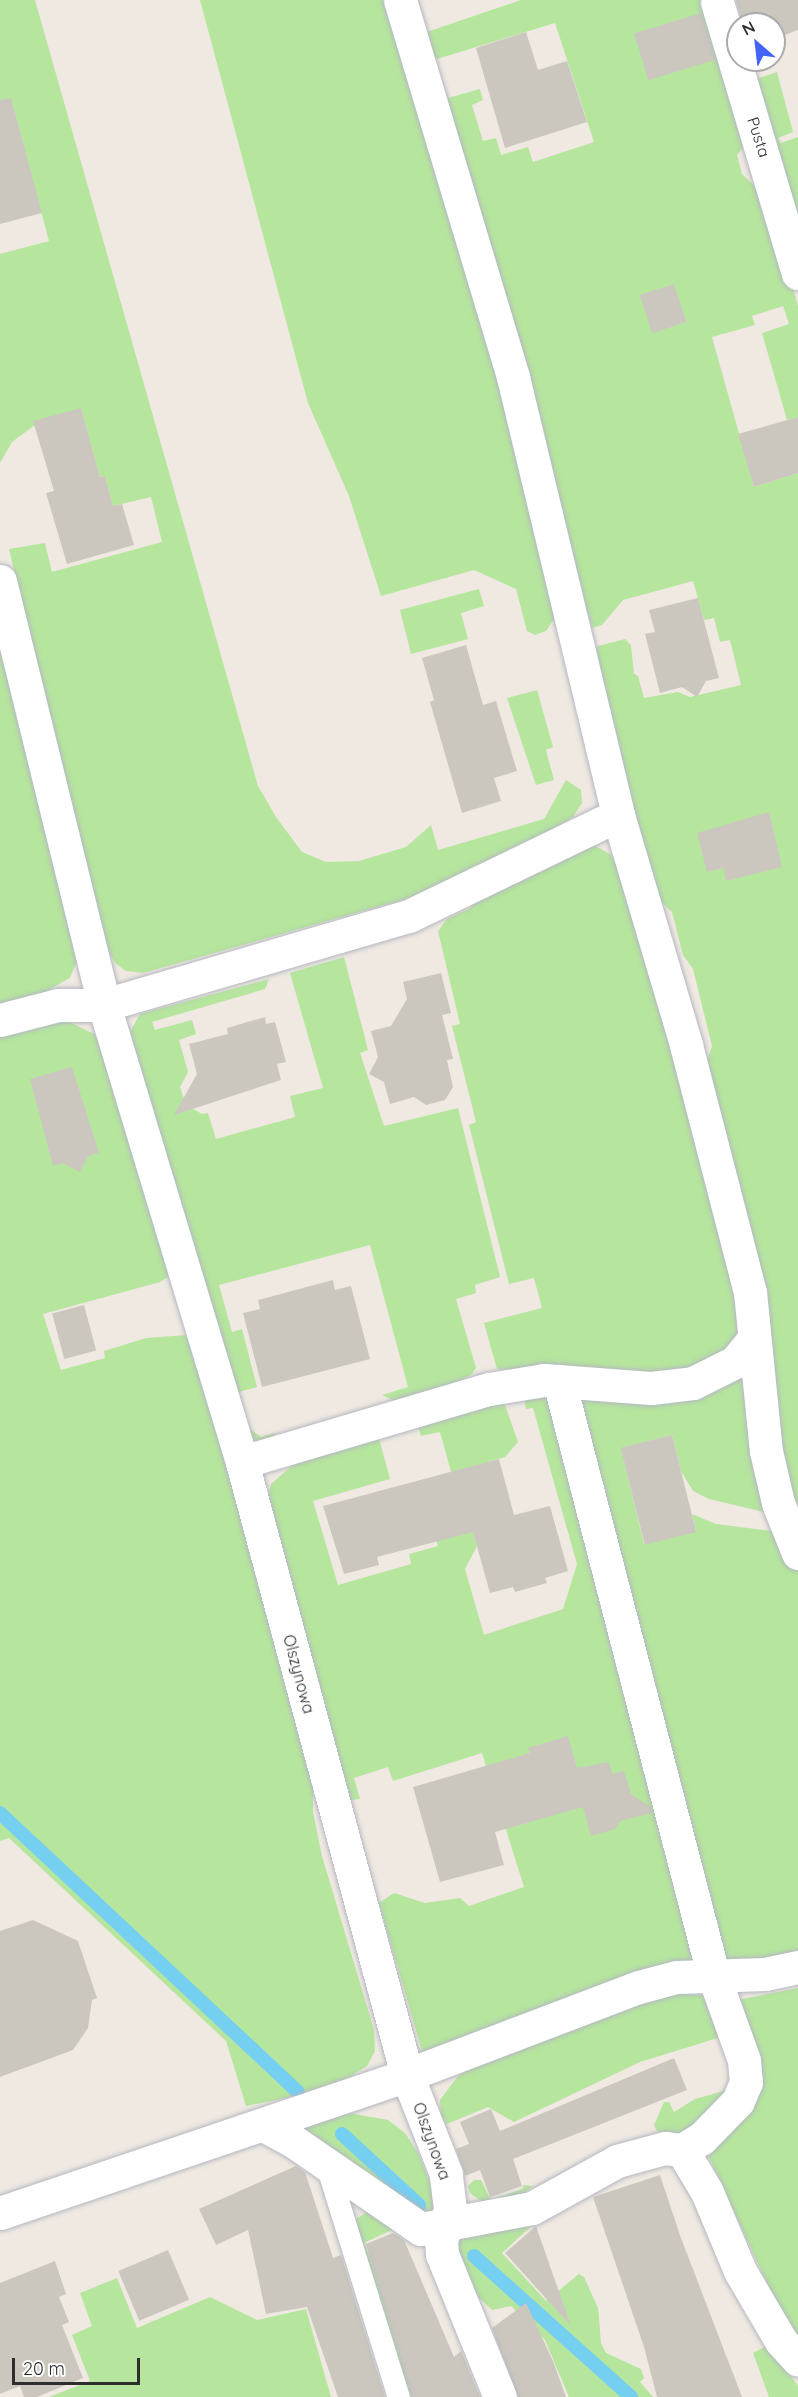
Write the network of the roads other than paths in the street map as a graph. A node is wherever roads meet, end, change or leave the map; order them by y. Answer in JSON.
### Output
{"nodes":[{"id":1,"x":400,"y":0,"type":"edge"},
{"id":2,"x":717,"y":2,"type":"dead end"},
{"id":3,"x":798,"y":273,"type":"edge"},
{"id":4,"x":0,"y":581,"type":"edge"},
{"id":5,"x":618,"y":815,"type":"junction"},
{"id":6,"x":104,"y":1005,"type":"junction"},
{"id":7,"x":0,"y":1020,"type":"edge"},
{"id":8,"x":752,"y":1341,"type":"junction"},
{"id":9,"x":559,"y":1381,"type":"junction"},
{"id":10,"x":242,"y":1462,"type":"junction"},
{"id":11,"x":798,"y":1553,"type":"edge"},
{"id":12,"x":798,"y":1968,"type":"edge"},
{"id":13,"x":713,"y":1974,"type":"junction"},
{"id":14,"x":407,"y":2074,"type":"junction"},
{"id":15,"x":263,"y":2125,"type":"junction"},
{"id":16,"x":682,"y":2150,"type":"junction"},
{"id":17,"x":327,"y":2165,"type":"junction"},
{"id":18,"x":0,"y":2213,"type":"edge"},
{"id":19,"x":445,"y":2223,"type":"junction"},
{"id":20,"x":798,"y":2360,"type":"edge"},
{"id":21,"x":399,"y":2397,"type":"edge"},
{"id":22,"x":500,"y":2397,"type":"edge"}],
"edges":[{"from":1,"to":5,"type":"street"},
{"from":2,"to":3,"type":"street","name":"Pusta"},
{"from":4,"to":6,"type":"street","name":"Olszynowa"},
{"from":5,"to":6,"type":"street"},
{"from":5,"to":8,"type":"street"},
{"from":6,"to":7,"type":"street"},
{"from":6,"to":10,"type":"street","name":"Olszynowa"},
{"from":8,"to":9,"type":"street"},
{"from":8,"to":11,"type":"street"},
{"from":9,"to":10,"type":"street"},
{"from":9,"to":13,"type":"street"},
{"from":10,"to":14,"type":"street","name":"Olszynowa"},
{"from":12,"to":13,"type":"street"},
{"from":13,"to":14,"type":"street"},
{"from":13,"to":16,"type":"street"},
{"from":14,"to":15,"type":"street"},
{"from":14,"to":19,"type":"street","name":"Olszynowa"},
{"from":15,"to":17,"type":"street"},
{"from":15,"to":18,"type":"street"},
{"from":16,"to":19,"type":"street"},
{"from":16,"to":20,"type":"street"},
{"from":17,"to":19,"type":"street"},
{"from":17,"to":21,"type":"lane"},
{"from":19,"to":22,"type":"street","name":"Olszynowa"}]}
